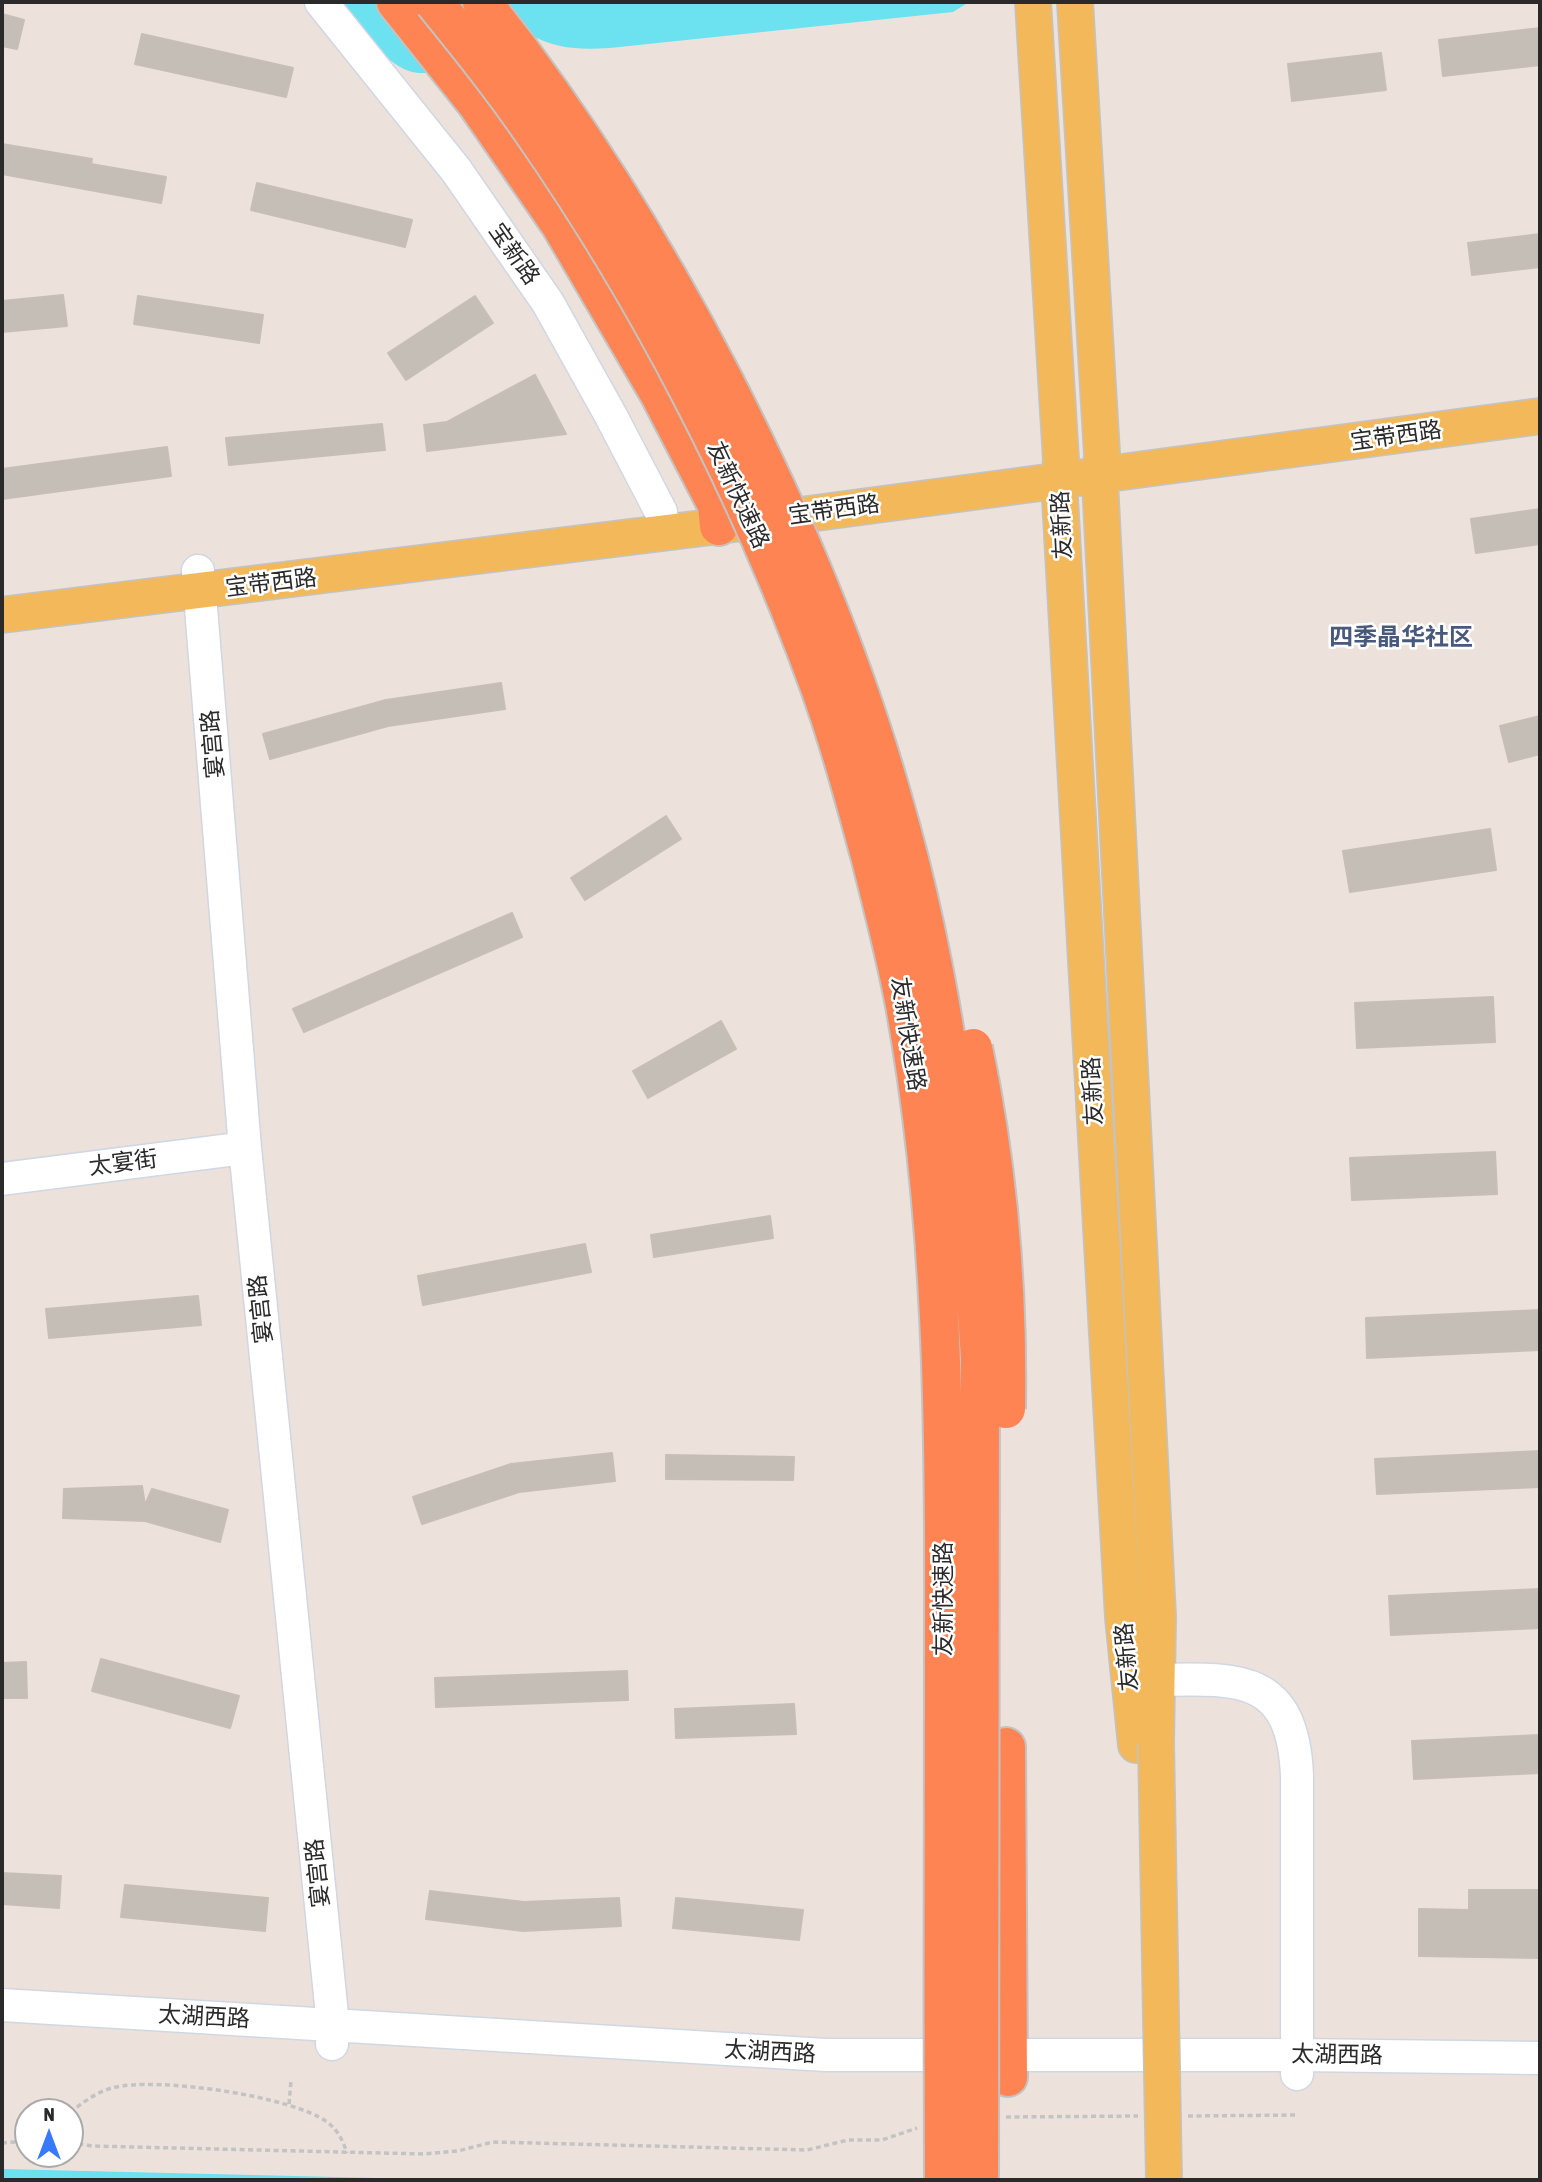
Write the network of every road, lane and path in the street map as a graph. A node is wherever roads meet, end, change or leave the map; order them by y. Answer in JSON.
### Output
{"nodes":[{"id":1,"x":321,"y":2,"type":"edge"},
{"id":2,"x":396,"y":2,"type":"edge"},
{"id":3,"x":434,"y":2,"type":"edge"},
{"id":4,"x":482,"y":2,"type":"edge"},
{"id":5,"x":1033,"y":2,"type":"edge"},
{"id":6,"x":1075,"y":2,"type":"edge"},
{"id":7,"x":1540,"y":395,"type":"edge"},
{"id":8,"x":1540,"y":416,"type":"edge"},
{"id":9,"x":1101,"y":465,"type":"junction"},
{"id":10,"x":1060,"y":470,"type":"junction"},
{"id":11,"x":718,"y":515,"type":"junction"},
{"id":12,"x":662,"y":522,"type":"junction"},
{"id":13,"x":199,"y":581,"type":"junction"},
{"id":14,"x":2,"y":594,"type":"edge"},
{"id":15,"x":2,"y":615,"type":"edge"},
{"id":16,"x":852,"y":675,"type":"junction"},
{"id":17,"x":245,"y":1148,"type":"junction"},
{"id":18,"x":2,"y":1179,"type":"edge"},
{"id":19,"x":1157,"y":1680,"type":"junction"},
{"id":20,"x":1146,"y":1744,"type":"junction"},
{"id":21,"x":2,"y":2005,"type":"edge"},
{"id":22,"x":2,"y":2026,"type":"edge"},
{"id":23,"x":332,"y":2035,"type":"junction"},
{"id":24,"x":1540,"y":2058,"type":"edge"},
{"id":25,"x":1297,"y":2065,"type":"junction"},
{"id":26,"x":1007,"y":2066,"type":"junction"},
{"id":27,"x":1540,"y":2079,"type":"edge"},
{"id":28,"x":290,"y":2081,"type":"dead end"},
{"id":29,"x":84,"y":2101,"type":"edge"},
{"id":30,"x":289,"y":2104,"type":"junction"},
{"id":31,"x":1297,"y":2115,"type":"dead end"},
{"id":32,"x":1150,"y":2116,"type":"dead end"},
{"id":33,"x":1176,"y":2116,"type":"dead end"},
{"id":34,"x":1002,"y":2117,"type":"dead end"},
{"id":35,"x":926,"y":2124,"type":"dead end"},
{"id":36,"x":84,"y":2145,"type":"edge"},
{"id":37,"x":347,"y":2153,"type":"junction"},
{"id":38,"x":944,"y":2180,"type":"edge"},
{"id":39,"x":979,"y":2180,"type":"edge"},
{"id":40,"x":1143,"y":2180,"type":"edge"},
{"id":41,"x":1164,"y":2180,"type":"edge"}],
"edges":[{"from":1,"to":12,"type":"main road","name":"宝新路"},
{"from":2,"to":11,"type":"highway"},
{"from":3,"to":38,"type":"highway","name":"友新快速路","bridge":true},
{"from":4,"to":16,"type":"highway","name":"友新快速路","bridge":true},
{"from":5,"to":10,"type":"main road","name":"友新路"},
{"from":6,"to":9,"type":"main road","name":"友新路"},
{"from":7,"to":9,"type":"main road","name":"宝带西路"},
{"from":8,"to":9,"type":"main road","name":"宝带西路"},
{"from":9,"to":10,"type":"main road","name":"宝带西路"},
{"from":9,"to":19,"type":"main road","name":"友新路"},
{"from":10,"to":11,"type":"main road","name":"宝带西路"},
{"from":10,"to":20,"type":"main road","name":"友新路"},
{"from":11,"to":12,"type":"main road","name":"宝带西路"},
{"from":12,"to":13,"type":"main road","name":"宝带西路"},
{"from":13,"to":14,"type":"main road","name":"宝带西路"},
{"from":13,"to":15,"type":"main road","name":"宝带西路"},
{"from":13,"to":17,"type":"main road","name":"宴宫路"},
{"from":16,"to":26,"type":"highway","bridge":true},
{"from":16,"to":39,"type":"highway","name":"友新快速路","bridge":true},
{"from":17,"to":18,"type":"main road","name":"太宴街"},
{"from":17,"to":23,"type":"main road","name":"宴宫路"},
{"from":19,"to":20,"type":"main road","name":"友新路"},
{"from":19,"to":25,"type":"main road"},
{"from":20,"to":40,"type":"main road","name":"友新路"},
{"from":20,"to":41,"type":"main road","name":"友新路","bridge":true},
{"from":21,"to":23,"type":"main road","name":"太湖西路"},
{"from":22,"to":23,"type":"main road","name":"太湖西路"},
{"from":23,"to":26,"type":"main road","name":"太湖西路"},
{"from":24,"to":25,"type":"main road","name":"太湖西路"},
{"from":25,"to":26,"type":"main road","name":"太湖西路"},
{"from":25,"to":27,"type":"main road","name":"太湖西路"},
{"from":28,"to":30,"type":"path"},
{"from":29,"to":30,"type":"path"},
{"from":30,"to":37,"type":"path"},
{"from":31,"to":33,"type":"path"},
{"from":32,"to":34,"type":"path"},
{"from":35,"to":37,"type":"path"},
{"from":36,"to":37,"type":"path"}]}
